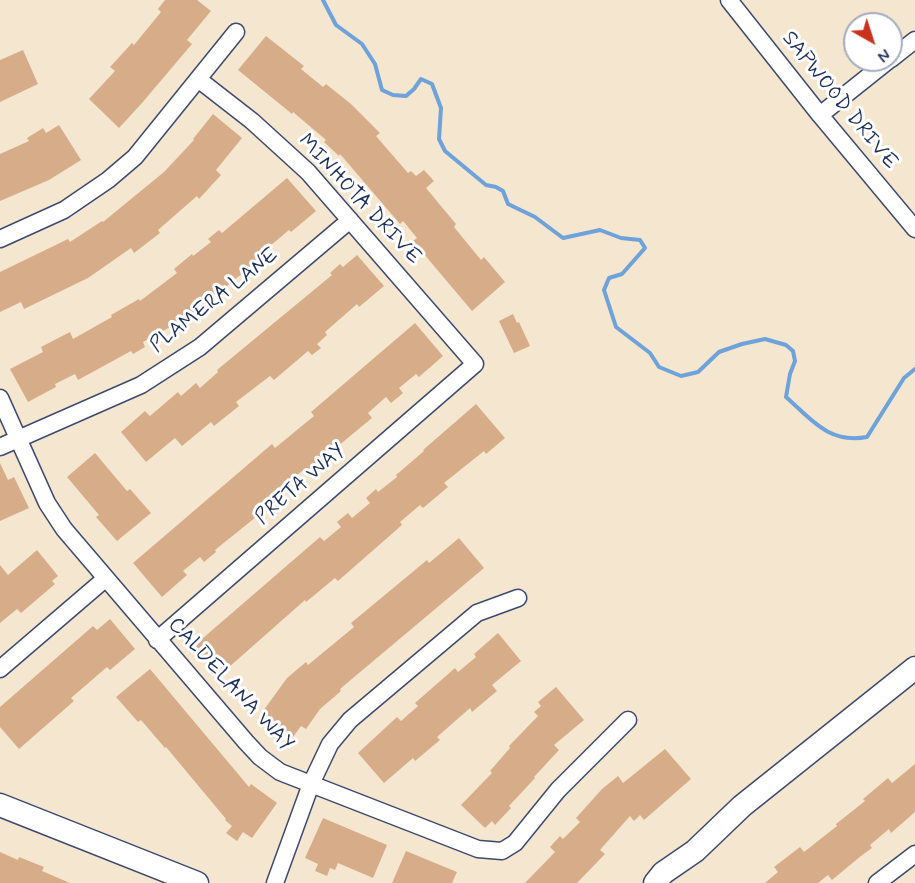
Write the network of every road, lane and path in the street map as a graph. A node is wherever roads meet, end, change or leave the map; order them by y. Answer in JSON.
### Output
{"nodes":[{"id":1,"x":729,"y":0,"type":"edge"},
{"id":2,"x":236,"y":32,"type":"dead end"},
{"id":3,"x":915,"y":40,"type":"edge"},
{"id":4,"x":903,"y":49,"type":"edge"},
{"id":5,"x":874,"y":72,"type":"edge"},
{"id":6,"x":198,"y":79,"type":"junction"},
{"id":7,"x":820,"y":115,"type":"junction"},
{"id":8,"x":350,"y":220,"type":"junction"},
{"id":9,"x":915,"y":229,"type":"edge"},
{"id":10,"x":0,"y":238,"type":"edge"},
{"id":11,"x":475,"y":364,"type":"joint"},
{"id":12,"x":0,"y":398,"type":"edge"},
{"id":13,"x":18,"y":439,"type":"junction"},
{"id":14,"x":0,"y":447,"type":"edge"},
{"id":15,"x":105,"y":579,"type":"junction"},
{"id":16,"x":518,"y":598,"type":"dead end"},
{"id":17,"x":157,"y":640,"type":"junction"},
{"id":18,"x":915,"y":668,"type":"edge"},
{"id":19,"x":0,"y":669,"type":"edge"},
{"id":20,"x":628,"y":720,"type":"dead end"},
{"id":21,"x":311,"y":784,"type":"junction"},
{"id":22,"x":0,"y":805,"type":"edge"},
{"id":23,"x":695,"y":851,"type":"junction"},
{"id":24,"x":915,"y":854,"type":"edge"},
{"id":25,"x":197,"y":883,"type":"edge"},
{"id":26,"x":275,"y":883,"type":"edge"},
{"id":27,"x":655,"y":883,"type":"edge"},
{"id":28,"x":680,"y":883,"type":"edge"},
{"id":29,"x":877,"y":883,"type":"edge"}],
"edges":[{"from":1,"to":7,"type":"street","name":"SAPWOOD DRIVE"},
{"from":2,"to":6,"type":"street"},
{"from":3,"to":4,"type":"street"},
{"from":5,"to":7,"type":"street"},
{"from":6,"to":8,"type":"street","name":"MINHOTA DRIVE"},
{"from":6,"to":10,"type":"street"},
{"from":7,"to":9,"type":"street","name":"SAPWOOD DRIVE"},
{"from":8,"to":11,"type":"street","name":"MINHOTA DRIVE"},
{"from":8,"to":13,"type":"street","name":"PLAMERA LANE"},
{"from":11,"to":17,"type":"street","name":"PRETA WAY"},
{"from":12,"to":13,"type":"street","name":"CALDELANA WAY"},
{"from":13,"to":14,"type":"street","name":"PLAMERA LANE"},
{"from":13,"to":15,"type":"street","name":"CALDELANA WAY"},
{"from":15,"to":17,"type":"street","name":"CALDELANA WAY"},
{"from":15,"to":19,"type":"street"},
{"from":16,"to":21,"type":"street"},
{"from":17,"to":21,"type":"street","name":"CALDELANA WAY"},
{"from":18,"to":23,"type":"street"},
{"from":20,"to":21,"type":"street","name":"CALDELANA WAY"},
{"from":21,"to":26,"type":"street"},
{"from":22,"to":25,"type":"street"},
{"from":23,"to":27,"type":"street"},
{"from":23,"to":28,"type":"street"},
{"from":24,"to":29,"type":"street"}]}
